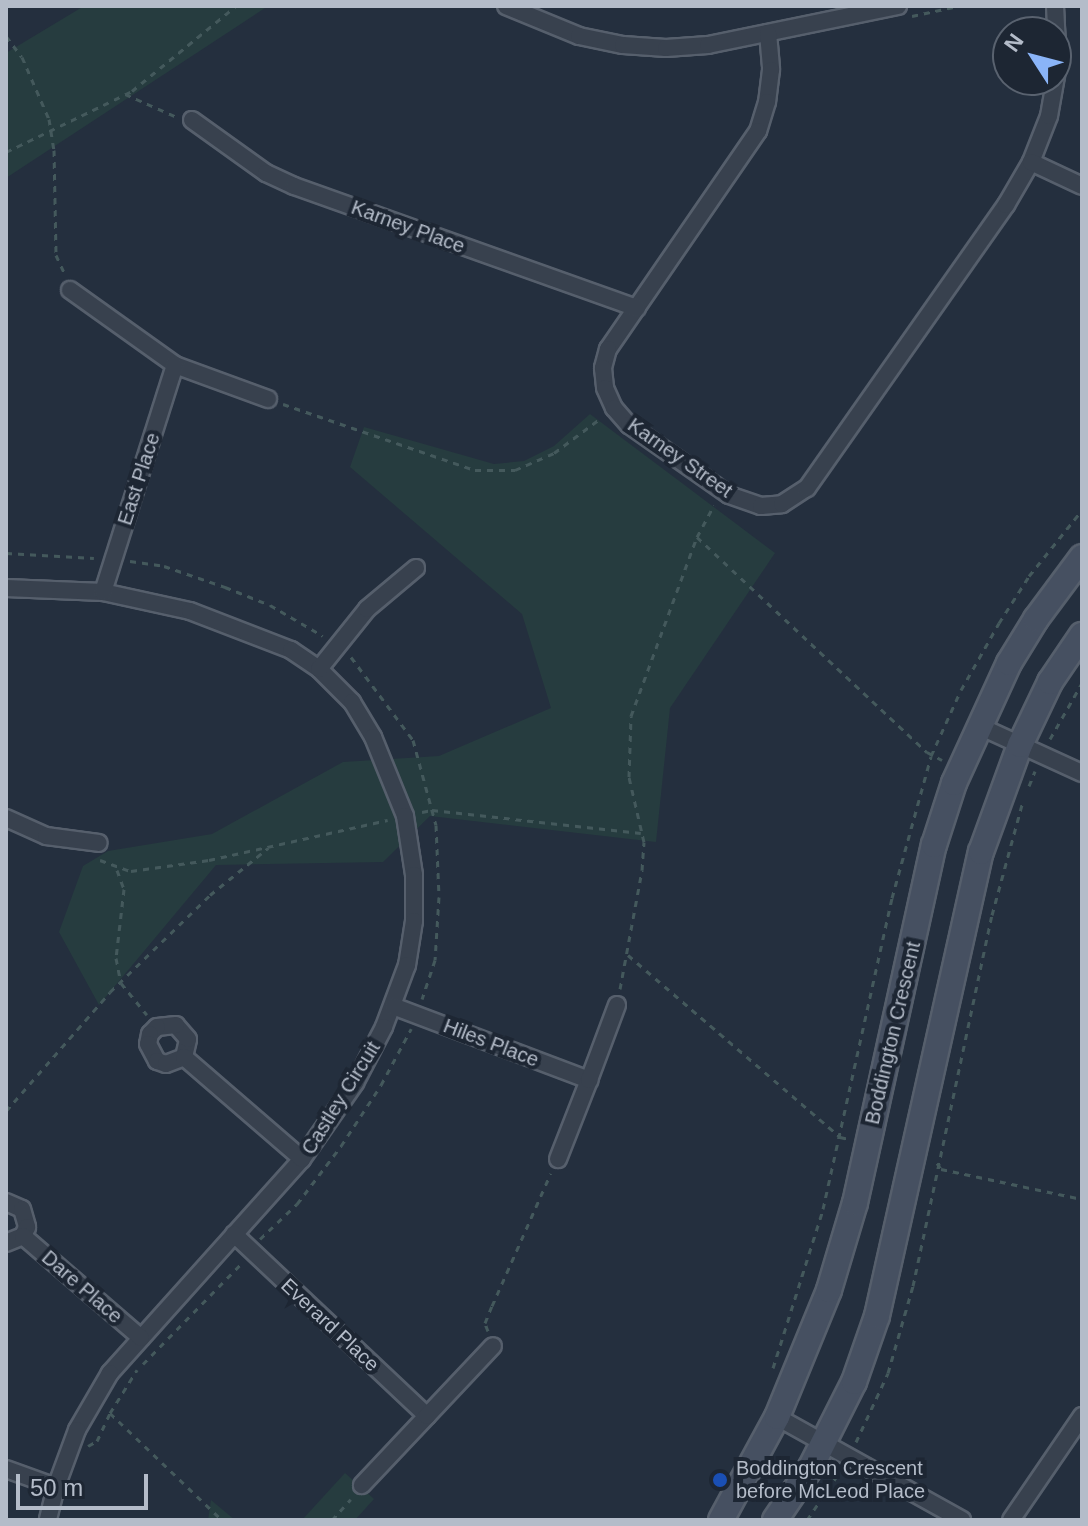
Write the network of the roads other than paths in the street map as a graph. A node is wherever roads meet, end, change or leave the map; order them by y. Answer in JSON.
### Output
{"nodes":[{"id":1,"x":506,"y":6,"type":"edge"},
{"id":2,"x":898,"y":6,"type":"edge"},
{"id":3,"x":1055,"y":6,"type":"edge"},
{"id":4,"x":768,"y":33,"type":"junction"},
{"id":5,"x":192,"y":120,"type":"road end"},
{"id":6,"x":1031,"y":162,"type":"junction"},
{"id":7,"x":1082,"y":186,"type":"edge"},
{"id":8,"x":70,"y":290,"type":"road end"},
{"id":9,"x":637,"y":308,"type":"junction"},
{"id":10,"x":175,"y":365,"type":"junction"},
{"id":11,"x":268,"y":399,"type":"road end"},
{"id":12,"x":1082,"y":557,"type":"edge"},
{"id":13,"x":416,"y":568,"type":"dead end"},
{"id":14,"x":6,"y":588,"type":"edge"},
{"id":15,"x":103,"y":592,"type":"junction"},
{"id":16,"x":1082,"y":635,"type":"edge"},
{"id":17,"x":319,"y":669,"type":"junction"},
{"id":18,"x":977,"y":725,"type":"junction"},
{"id":19,"x":1031,"y":750,"type":"junction"},
{"id":20,"x":1082,"y":773,"type":"edge"},
{"id":21,"x":6,"y":818,"type":"edge"},
{"id":22,"x":99,"y":843,"type":"road end"},
{"id":23,"x":617,"y":1005,"type":"road end"},
{"id":24,"x":393,"y":1006,"type":"junction"},
{"id":25,"x":184,"y":1057,"type":"junction"},
{"id":26,"x":589,"y":1080,"type":"junction"},
{"id":27,"x":302,"y":1159,"type":"junction"},
{"id":28,"x":558,"y":1159,"type":"road end"},
{"id":29,"x":6,"y":1202,"type":"edge"},
{"id":30,"x":234,"y":1234,"type":"junction"},
{"id":31,"x":23,"y":1236,"type":"junction"},
{"id":32,"x":6,"y":1243,"type":"edge"},
{"id":33,"x":141,"y":1338,"type":"junction"},
{"id":34,"x":493,"y":1346,"type":"road end"},
{"id":35,"x":427,"y":1416,"type":"junction"},
{"id":36,"x":1082,"y":1416,"type":"edge"},
{"id":37,"x":777,"y":1417,"type":"junction"},
{"id":38,"x":825,"y":1444,"type":"junction"},
{"id":39,"x":6,"y":1469,"type":"edge"},
{"id":40,"x":362,"y":1485,"type":"road end"},
{"id":41,"x":56,"y":1487,"type":"junction"},
{"id":42,"x":48,"y":1520,"type":"edge"},
{"id":43,"x":721,"y":1520,"type":"edge"},
{"id":44,"x":775,"y":1520,"type":"edge"},
{"id":45,"x":962,"y":1520,"type":"edge"},
{"id":46,"x":1011,"y":1520,"type":"edge"}],
"edges":[{"from":1,"to":4,"type":"street"},
{"from":2,"to":4,"type":"street"},
{"from":3,"to":6,"type":"street","name":"Karney Street"},
{"from":4,"to":9,"type":"street","name":"Karney Street"},
{"from":5,"to":9,"type":"street","name":"Karney Place"},
{"from":6,"to":7,"type":"street"},
{"from":6,"to":9,"type":"street","name":"Karney Street"},
{"from":8,"to":10,"type":"street"},
{"from":10,"to":11,"type":"street"},
{"from":10,"to":15,"type":"street","name":"East Place"},
{"from":12,"to":18,"type":"street","name":"Boddington Crescent"},
{"from":13,"to":17,"type":"street"},
{"from":14,"to":15,"type":"street","name":"Castley Circuit"},
{"from":15,"to":17,"type":"street","name":"Castley Circuit"},
{"from":16,"to":19,"type":"street"},
{"from":17,"to":24,"type":"street","name":"Castley Circuit"},
{"from":18,"to":19,"type":"street"},
{"from":18,"to":37,"type":"street","name":"Boddington Crescent"},
{"from":19,"to":20,"type":"street"},
{"from":19,"to":38,"type":"street"},
{"from":21,"to":22,"type":"street"},
{"from":23,"to":26,"type":"street"},
{"from":24,"to":26,"type":"street","name":"Hiles Place"},
{"from":24,"to":27,"type":"street","name":"Castley Circuit"},
{"from":25,"to":25,"type":"street"},
{"from":25,"to":27,"type":"street"},
{"from":26,"to":28,"type":"street"},
{"from":27,"to":30,"type":"street","name":"Castley Circuit"},
{"from":29,"to":31,"type":"street","name":"Dare Place"},
{"from":30,"to":33,"type":"street","name":"Castley Circuit"},
{"from":30,"to":35,"type":"street","name":"Everard Place"},
{"from":31,"to":32,"type":"street","name":"Dare Place"},
{"from":31,"to":33,"type":"street","name":"Dare Place"},
{"from":33,"to":41,"type":"street","name":"Castley Circuit"},
{"from":34,"to":35,"type":"street"},
{"from":35,"to":40,"type":"street"},
{"from":36,"to":46,"type":"street"},
{"from":37,"to":38,"type":"street"},
{"from":37,"to":43,"type":"street","name":"Boddington Crescent"},
{"from":38,"to":44,"type":"street"},
{"from":38,"to":45,"type":"street"},
{"from":39,"to":41,"type":"street"},
{"from":41,"to":42,"type":"street","name":"Castley Circuit"}]}
